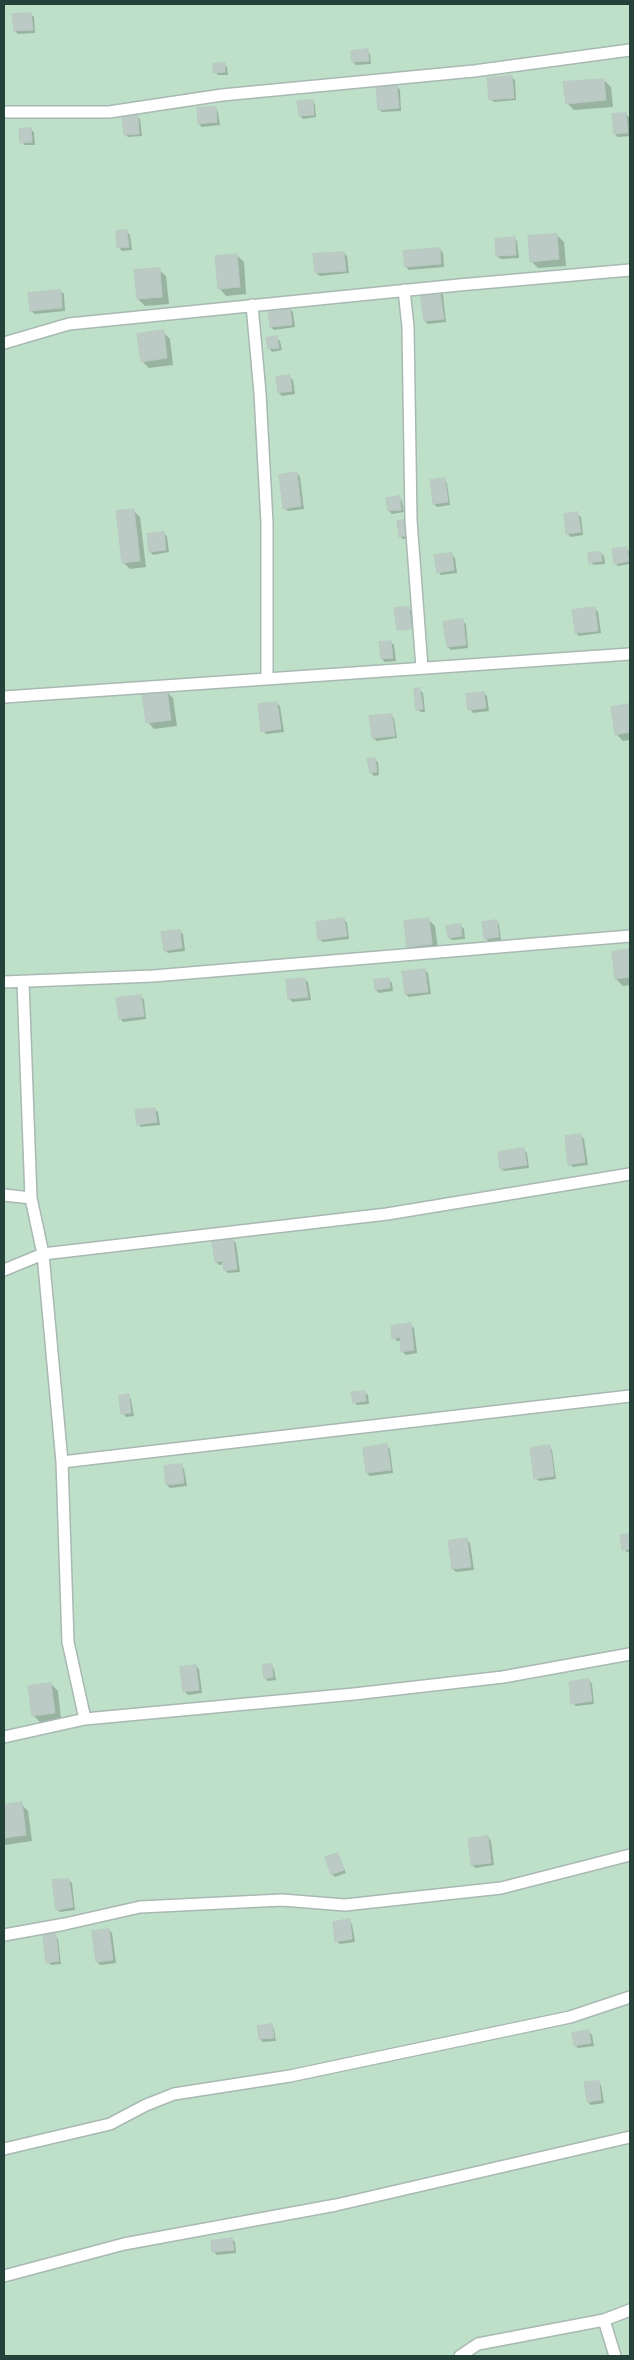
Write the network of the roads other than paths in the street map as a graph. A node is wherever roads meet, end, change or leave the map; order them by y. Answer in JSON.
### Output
{"nodes":[{"id":1,"x":630,"y":50,"type":"edge"},
{"id":2,"x":4,"y":112,"type":"edge"},
{"id":3,"x":630,"y":270,"type":"edge"},
{"id":4,"x":404,"y":290,"type":"junction"},
{"id":5,"x":252,"y":305,"type":"junction"},
{"id":6,"x":4,"y":343,"type":"edge"},
{"id":7,"x":630,"y":654,"type":"edge"},
{"id":8,"x":422,"y":668,"type":"junction"},
{"id":9,"x":267,"y":679,"type":"junction"},
{"id":10,"x":4,"y":697,"type":"edge"},
{"id":11,"x":630,"y":936,"type":"edge"},
{"id":12,"x":4,"y":982,"type":"edge"},
{"id":13,"x":23,"y":982,"type":"junction"},
{"id":14,"x":630,"y":1174,"type":"edge"},
{"id":15,"x":4,"y":1195,"type":"edge"},
{"id":16,"x":31,"y":1198,"type":"junction"},
{"id":17,"x":43,"y":1254,"type":"junction"},
{"id":18,"x":4,"y":1270,"type":"edge"},
{"id":19,"x":630,"y":1396,"type":"edge"},
{"id":20,"x":62,"y":1462,"type":"junction"},
{"id":21,"x":630,"y":1654,"type":"edge"},
{"id":22,"x":84,"y":1719,"type":"junction"},
{"id":23,"x":4,"y":1737,"type":"edge"},
{"id":24,"x":630,"y":1855,"type":"edge"},
{"id":25,"x":4,"y":1935,"type":"edge"},
{"id":26,"x":630,"y":1997,"type":"edge"},
{"id":27,"x":630,"y":2137,"type":"edge"},
{"id":28,"x":4,"y":2149,"type":"edge"},
{"id":29,"x":4,"y":2276,"type":"edge"},
{"id":30,"x":630,"y":2310,"type":"edge"},
{"id":31,"x":604,"y":2320,"type":"junction"},
{"id":32,"x":460,"y":2356,"type":"edge"},
{"id":33,"x":615,"y":2356,"type":"edge"}],
"edges":[{"from":1,"to":2,"type":"lane"},
{"from":3,"to":4,"type":"lane"},
{"from":4,"to":5,"type":"lane"},
{"from":4,"to":8,"type":"lane"},
{"from":5,"to":6,"type":"lane"},
{"from":5,"to":9,"type":"lane"},
{"from":7,"to":8,"type":"lane"},
{"from":8,"to":9,"type":"lane"},
{"from":9,"to":10,"type":"lane"},
{"from":11,"to":13,"type":"lane"},
{"from":12,"to":13,"type":"lane"},
{"from":13,"to":16,"type":"lane"},
{"from":14,"to":17,"type":"lane"},
{"from":15,"to":16,"type":"lane"},
{"from":16,"to":17,"type":"lane"},
{"from":17,"to":18,"type":"lane"},
{"from":17,"to":20,"type":"lane"},
{"from":19,"to":20,"type":"lane"},
{"from":20,"to":22,"type":"lane"},
{"from":21,"to":22,"type":"lane"},
{"from":22,"to":23,"type":"lane"},
{"from":24,"to":25,"type":"lane"},
{"from":26,"to":28,"type":"lane"},
{"from":27,"to":29,"type":"lane"},
{"from":30,"to":31,"type":"lane"},
{"from":31,"to":32,"type":"lane"},
{"from":31,"to":33,"type":"lane"}]}
